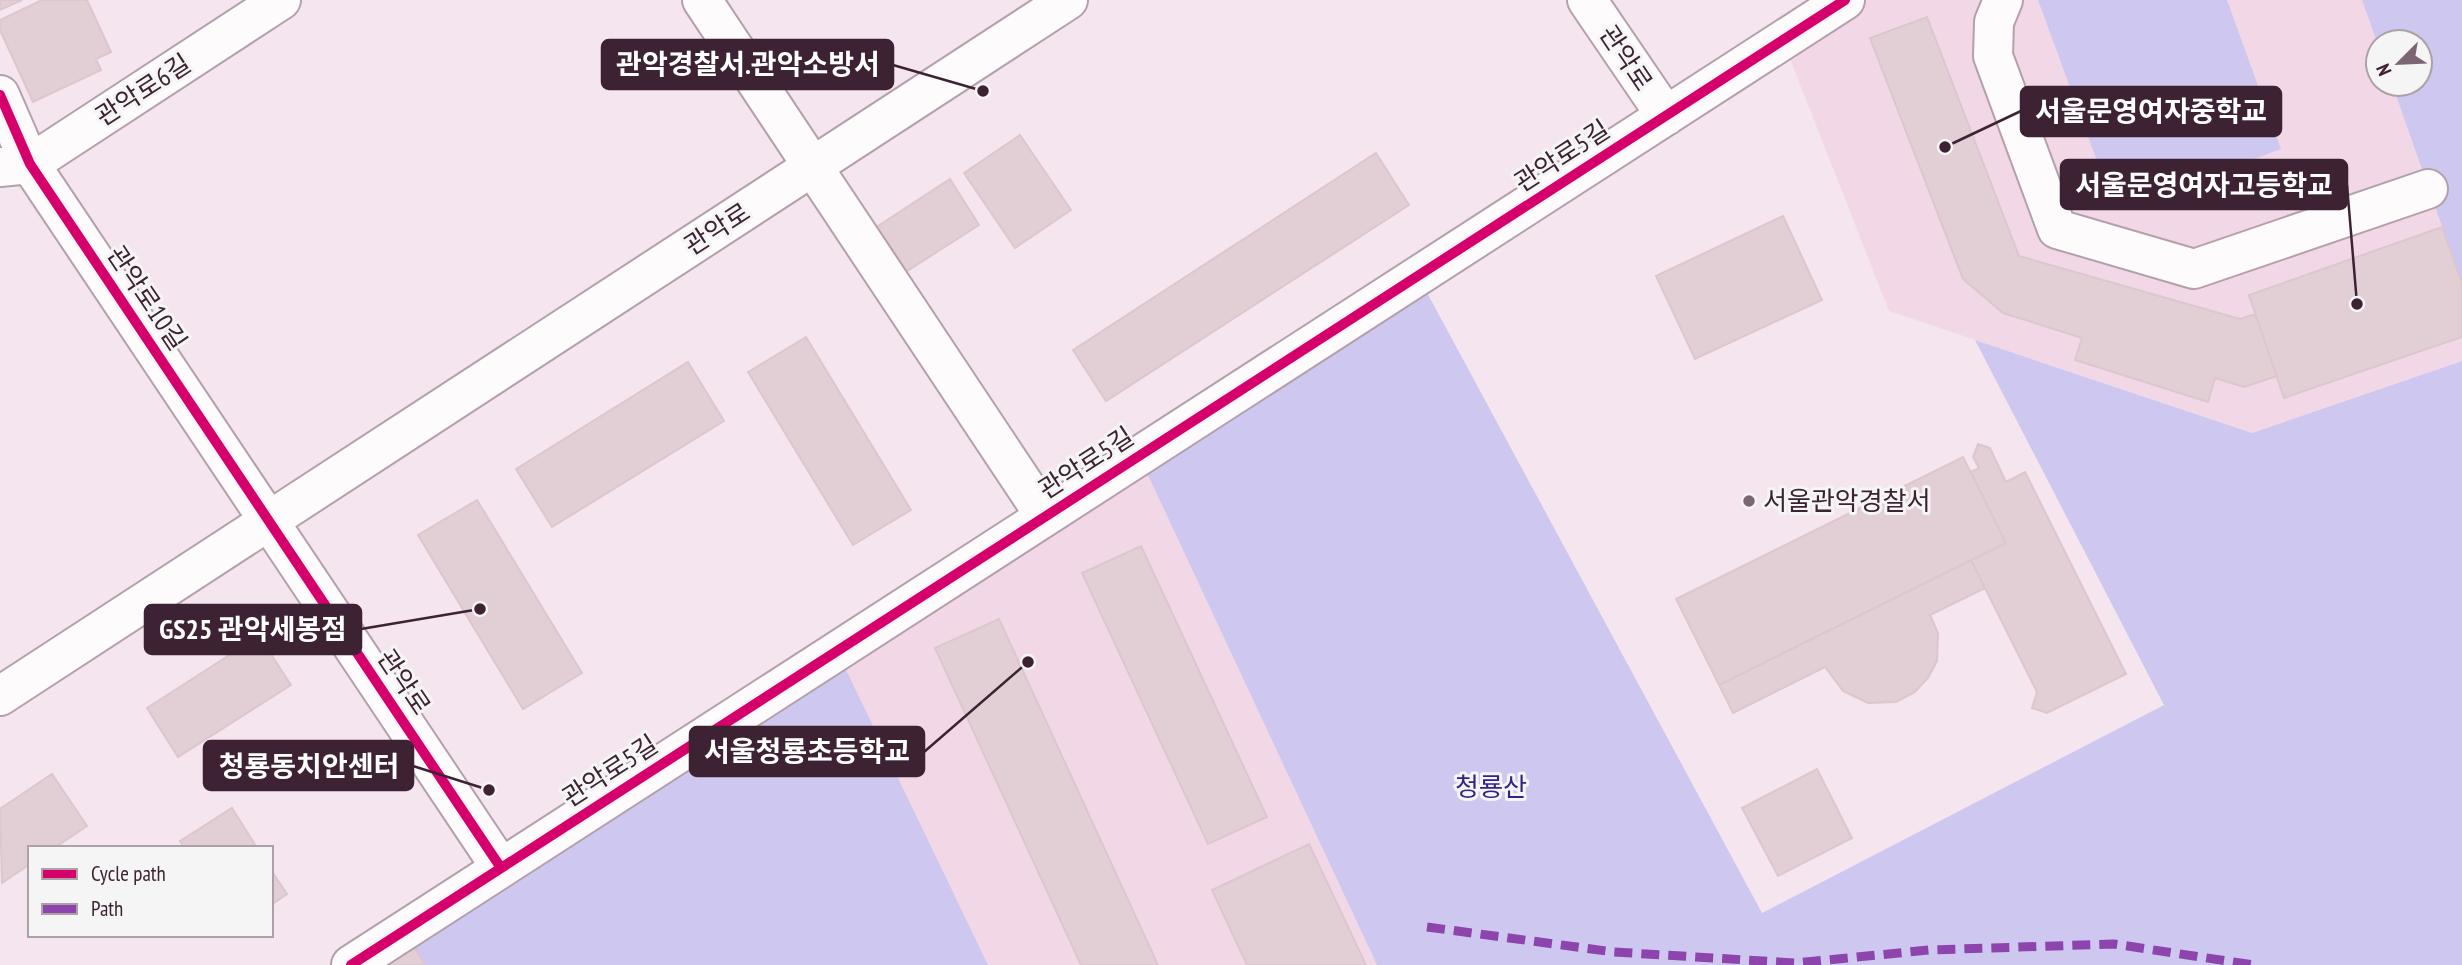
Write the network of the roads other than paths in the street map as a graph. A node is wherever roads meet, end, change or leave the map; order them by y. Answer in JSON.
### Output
{"nodes":[{"id":1,"x":281,"y":0,"type":"edge"},
{"id":2,"x":702,"y":0,"type":"edge"},
{"id":3,"x":1068,"y":0,"type":"edge"},
{"id":4,"x":1587,"y":0,"type":"edge"},
{"id":5,"x":1846,"y":0,"type":"edge"},
{"id":6,"x":2003,"y":0,"type":"edge"},
{"id":7,"x":0,"y":94,"type":"edge"},
{"id":8,"x":1666,"y":116,"type":"junction"},
{"id":9,"x":15,"y":165,"type":"edge"},
{"id":10,"x":813,"y":166,"type":"junction"},
{"id":11,"x":2428,"y":190,"type":"dead end"},
{"id":12,"x":1045,"y":516,"type":"junction"},
{"id":13,"x":269,"y":521,"type":"junction"},
{"id":14,"x":0,"y":696,"type":"edge"},
{"id":15,"x":501,"y":868,"type":"junction"},
{"id":16,"x":351,"y":965,"type":"edge"}],
"edges":[{"from":1,"to":9,"type":"street","name":"관악로6길"},
{"from":2,"to":10,"type":"street"},
{"from":3,"to":10,"type":"street","name":"관악로"},
{"from":4,"to":8,"type":"street","name":"관악로"},
{"from":5,"to":8,"type":"street","name":"관악로5길"},
{"from":6,"to":11,"type":"street"},
{"from":7,"to":9,"type":"street","name":"관악로10길"},
{"from":8,"to":12,"type":"street","name":"관악로5길"},
{"from":9,"to":13,"type":"street","name":"관악로10길"},
{"from":10,"to":12,"type":"street"},
{"from":10,"to":13,"type":"street","name":"관악로"},
{"from":12,"to":15,"type":"street","name":"관악로5길"},
{"from":13,"to":14,"type":"street","name":"관악로"},
{"from":13,"to":15,"type":"street","name":"관악로"},
{"from":15,"to":16,"type":"street","name":"관악로5길"}]}
